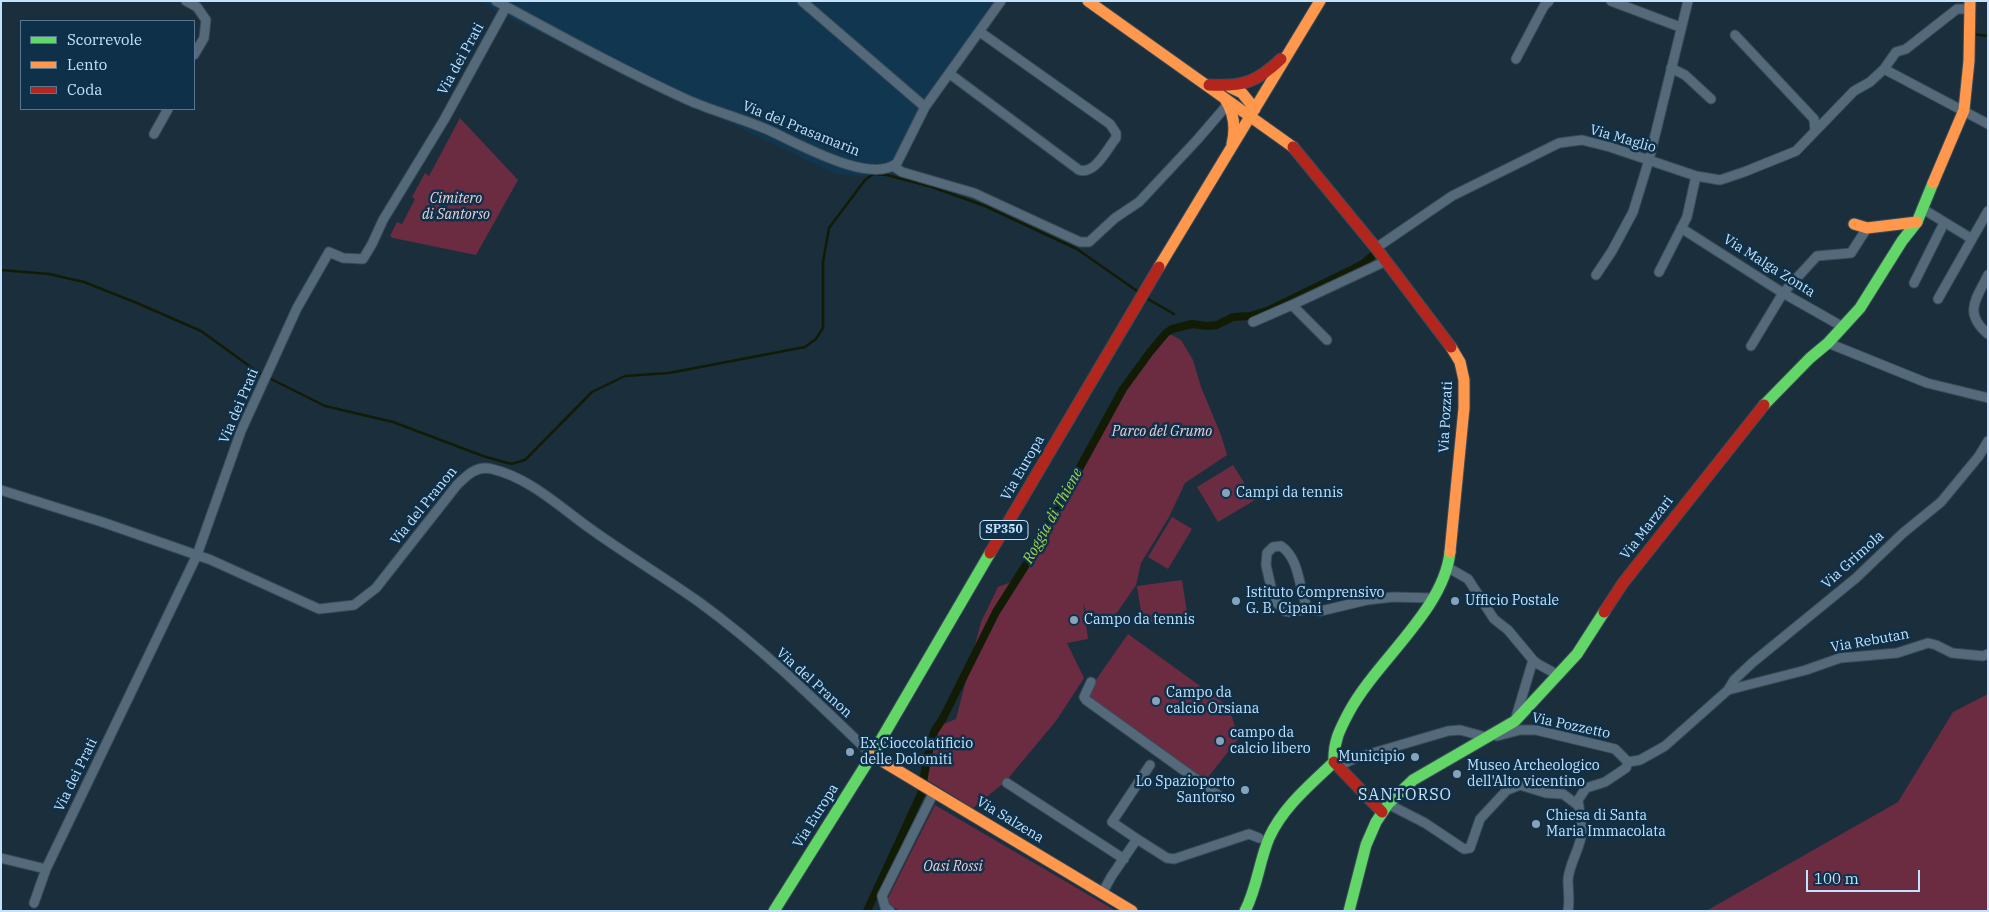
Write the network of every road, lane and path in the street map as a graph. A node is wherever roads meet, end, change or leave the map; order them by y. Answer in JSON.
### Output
{"nodes":[{"id":1,"x":186,"y":1,"type":"edge"},
{"id":2,"x":496,"y":1,"type":"edge"},
{"id":3,"x":802,"y":1,"type":"edge"},
{"id":4,"x":1001,"y":1,"type":"edge"},
{"id":5,"x":1088,"y":1,"type":"edge"},
{"id":6,"x":1320,"y":1,"type":"edge"},
{"id":7,"x":1549,"y":1,"type":"edge"},
{"id":8,"x":1611,"y":1,"type":"edge"},
{"id":9,"x":1688,"y":1,"type":"edge"},
{"id":10,"x":1962,"y":5,"type":"edge"},
{"id":11,"x":506,"y":7,"type":"junction"},
{"id":12,"x":1680,"y":27,"type":"junction"},
{"id":13,"x":980,"y":32,"type":"junction"},
{"id":14,"x":1735,"y":35,"type":"dead end"},
{"id":15,"x":1291,"y":49,"type":"junction"},
{"id":16,"x":195,"y":53,"type":"edge"},
{"id":17,"x":1516,"y":59,"type":"dead end"},
{"id":18,"x":1671,"y":68,"type":"junction"},
{"id":19,"x":1884,"y":69,"type":"junction"},
{"id":20,"x":950,"y":74,"type":"junction"},
{"id":21,"x":1209,"y":85,"type":"junction"},
{"id":22,"x":1230,"y":87,"type":"junction"},
{"id":23,"x":1225,"y":99,"type":"junction"},
{"id":24,"x":1710,"y":99,"type":"dead end"},
{"id":25,"x":925,"y":107,"type":"junction"},
{"id":26,"x":167,"y":110,"type":"edge"},
{"id":27,"x":1964,"y":110,"type":"junction"},
{"id":28,"x":1253,"y":113,"type":"junction"},
{"id":29,"x":1988,"y":124,"type":"edge"},
{"id":30,"x":1815,"y":131,"type":"junction"},
{"id":31,"x":154,"y":134,"type":"dead end"},
{"id":32,"x":1231,"y":148,"type":"junction"},
{"id":33,"x":1648,"y":160,"type":"junction"},
{"id":34,"x":893,"y":166,"type":"junction"},
{"id":35,"x":1696,"y":176,"type":"junction"},
{"id":36,"x":1923,"y":209,"type":"junction"},
{"id":37,"x":1988,"y":211,"type":"edge"},
{"id":38,"x":1917,"y":222,"type":"junction"},
{"id":39,"x":1944,"y":223,"type":"junction"},
{"id":40,"x":1854,"y":224,"type":"dead end"},
{"id":41,"x":1681,"y":228,"type":"junction"},
{"id":42,"x":1867,"y":228,"type":"junction"},
{"id":43,"x":1972,"y":239,"type":"junction"},
{"id":44,"x":1376,"y":248,"type":"junction"},
{"id":45,"x":1386,"y":261,"type":"junction"},
{"id":46,"x":1659,"y":272,"type":"dead end"},
{"id":47,"x":1596,"y":275,"type":"dead end"},
{"id":48,"x":1988,"y":275,"type":"edge"},
{"id":49,"x":1914,"y":283,"type":"dead end"},
{"id":50,"x":1783,"y":293,"type":"junction"},
{"id":51,"x":1938,"y":299,"type":"dead end"},
{"id":52,"x":1292,"y":305,"type":"junction"},
{"id":53,"x":1253,"y":322,"type":"dead end"},
{"id":54,"x":1843,"y":327,"type":"junction"},
{"id":55,"x":1988,"y":334,"type":"edge"},
{"id":56,"x":1327,"y":340,"type":"dead end"},
{"id":57,"x":1828,"y":343,"type":"junction"},
{"id":58,"x":1751,"y":346,"type":"dead end"},
{"id":59,"x":1988,"y":398,"type":"edge"},
{"id":60,"x":1988,"y":441,"type":"edge"},
{"id":61,"x":1,"y":490,"type":"edge"},
{"id":62,"x":197,"y":555,"type":"junction"},
{"id":63,"x":1447,"y":567,"type":"junction"},
{"id":64,"x":1432,"y":598,"type":"junction"},
{"id":65,"x":1308,"y":609,"type":"junction"},
{"id":66,"x":1988,"y":654,"type":"edge"},
{"id":67,"x":1533,"y":660,"type":"junction"},
{"id":68,"x":1558,"y":675,"type":"junction"},
{"id":69,"x":1091,"y":682,"type":"dead end"},
{"id":70,"x":1728,"y":690,"type":"junction"},
{"id":71,"x":1515,"y":721,"type":"junction"},
{"id":72,"x":1486,"y":736,"type":"junction"},
{"id":73,"x":1471,"y":746,"type":"junction"},
{"id":74,"x":872,"y":755,"type":"junction"},
{"id":75,"x":1628,"y":762,"type":"junction"},
{"id":76,"x":1150,"y":765,"type":"dead end"},
{"id":77,"x":1336,"y":765,"type":"junction"},
{"id":78,"x":1007,"y":783,"type":"dead end"},
{"id":79,"x":932,"y":790,"type":"junction"},
{"id":80,"x":1218,"y":795,"type":"dead end"},
{"id":81,"x":1578,"y":806,"type":"junction"},
{"id":82,"x":1385,"y":808,"type":"junction"},
{"id":83,"x":1258,"y":838,"type":"dead end"},
{"id":84,"x":1137,"y":839,"type":"junction"},
{"id":85,"x":1,"y":858,"type":"edge"},
{"id":86,"x":1124,"y":859,"type":"junction"},
{"id":87,"x":46,"y":869,"type":"junction"},
{"id":88,"x":1103,"y":892,"type":"junction"},
{"id":89,"x":34,"y":903,"type":"dead end"},
{"id":90,"x":774,"y":911,"type":"edge"},
{"id":91,"x":890,"y":911,"type":"edge"},
{"id":92,"x":1132,"y":911,"type":"edge"},
{"id":93,"x":1245,"y":911,"type":"edge"},
{"id":94,"x":1349,"y":911,"type":"edge"},
{"id":95,"x":1568,"y":911,"type":"edge"}],
"edges":[{"from":1,"to":16,"type":"street"},
{"from":2,"to":11,"type":"street","name":"Via del Prasamarin"},
{"from":3,"to":25,"type":"street"},
{"from":4,"to":13,"type":"street"},
{"from":5,"to":21,"type":"street"},
{"from":6,"to":15,"type":"street","number":"SP350"},
{"from":7,"to":17,"type":"street"},
{"from":8,"to":12,"type":"street"},
{"from":9,"to":12,"type":"street"},
{"from":10,"to":19,"type":"street","name":"Via Maglio"},
{"from":10,"to":27,"type":"street","name":"Via Marzari"},
{"from":11,"to":34,"type":"street","name":"Via del Prasamarin"},
{"from":11,"to":62,"type":"street","name":"Via dei Prati"},
{"from":12,"to":18,"type":"street"},
{"from":13,"to":20,"type":"street"},
{"from":13,"to":20,"type":"street"},
{"from":14,"to":30,"type":"street"},
{"from":15,"to":22,"type":"street"},
{"from":15,"to":28,"type":"street","number":"SP350"},
{"from":18,"to":24,"type":"street"},
{"from":18,"to":33,"type":"street"},
{"from":19,"to":27,"type":"street"},
{"from":19,"to":30,"type":"street","name":"Via Maglio"},
{"from":20,"to":25,"type":"street"},
{"from":21,"to":22,"type":"street"},
{"from":21,"to":23,"type":"street"},
{"from":22,"to":28,"type":"street"},
{"from":23,"to":28,"type":"street"},
{"from":23,"to":32,"type":"street"},
{"from":23,"to":34,"type":"street","name":"Via del Prasamarin"},
{"from":25,"to":34,"type":"street"},
{"from":26,"to":31,"type":"street"},
{"from":27,"to":29,"type":"street"},
{"from":27,"to":36,"type":"street","name":"Via Marzari"},
{"from":28,"to":32,"type":"street","name":"Via Europa","number":"SP350"},
{"from":28,"to":44,"type":"street","name":"Via Pozzati"},
{"from":30,"to":35,"type":"street","name":"Via Maglio"},
{"from":32,"to":74,"type":"street","name":"Via Europa","number":"SP350"},
{"from":33,"to":35,"type":"street","name":"Via Maglio"},
{"from":33,"to":44,"type":"street","name":"Via Maglio"},
{"from":33,"to":47,"type":"street"},
{"from":35,"to":41,"type":"street"},
{"from":36,"to":38,"type":"street","name":"Via Marzari"},
{"from":36,"to":39,"type":"street"},
{"from":37,"to":43,"type":"street"},
{"from":38,"to":42,"type":"street"},
{"from":38,"to":54,"type":"street","name":"Via Marzari"},
{"from":39,"to":43,"type":"street"},
{"from":39,"to":49,"type":"street"},
{"from":40,"to":42,"type":"street"},
{"from":41,"to":46,"type":"street"},
{"from":41,"to":50,"type":"street","name":"Via Malga Zonta"},
{"from":42,"to":50,"type":"street"},
{"from":43,"to":51,"type":"street"},
{"from":44,"to":45,"type":"street","name":"Via Pozzati"},
{"from":45,"to":52,"type":"street"},
{"from":45,"to":63,"type":"street","name":"Via Pozzati"},
{"from":48,"to":55,"type":"street"},
{"from":50,"to":54,"type":"street","name":"Via Malga Zonta"},
{"from":50,"to":58,"type":"street"},
{"from":52,"to":53,"type":"street"},
{"from":52,"to":56,"type":"street"},
{"from":54,"to":57,"type":"street","name":"Via Marzari"},
{"from":57,"to":59,"type":"street"},
{"from":57,"to":68,"type":"street","name":"Via Marzari"},
{"from":60,"to":70,"type":"street","name":"Via Grimola"},
{"from":61,"to":62,"type":"street","name":"Via del Pranon"},
{"from":62,"to":74,"type":"street","name":"Via del Pranon"},
{"from":62,"to":87,"type":"street","name":"Via dei Prati"},
{"from":63,"to":64,"type":"street","name":"Via Pozzati"},
{"from":63,"to":67,"type":"street"},
{"from":64,"to":65,"type":"street"},
{"from":64,"to":77,"type":"street","name":"Via Pozzati"},
{"from":65,"to":65,"type":"street"},
{"from":66,"to":70,"type":"street","name":"Via Rebutan"},
{"from":67,"to":68,"type":"street"},
{"from":67,"to":71,"type":"street"},
{"from":68,"to":71,"type":"street","name":"Via Marzari"},
{"from":69,"to":80,"type":"street"},
{"from":70,"to":75,"type":"street"},
{"from":71,"to":72,"type":"street","name":"Via Marzari"},
{"from":72,"to":73,"type":"street","name":"Via Marzari"},
{"from":72,"to":77,"type":"street"},
{"from":73,"to":75,"type":"street","name":"Via Pozzetto"},
{"from":73,"to":82,"type":"street","name":"Via Marzari"},
{"from":74,"to":79,"type":"street","name":"Via Salzena"},
{"from":74,"to":90,"type":"street","name":"Via Europa","number":"SP350"},
{"from":75,"to":81,"type":"street"},
{"from":76,"to":84,"type":"street"},
{"from":77,"to":82,"type":"street"},
{"from":77,"to":93,"type":"street"},
{"from":78,"to":86,"type":"street"},
{"from":79,"to":88,"type":"street","name":"Via Salzena"},
{"from":79,"to":91,"type":"street"},
{"from":81,"to":82,"type":"street"},
{"from":81,"to":95,"type":"street"},
{"from":82,"to":94,"type":"street"},
{"from":83,"to":84,"type":"street"},
{"from":84,"to":86,"type":"street"},
{"from":85,"to":87,"type":"street"},
{"from":86,"to":88,"type":"street"},
{"from":87,"to":89,"type":"street","name":"Via dei Prati"},
{"from":88,"to":92,"type":"street","name":"Via Salzena"}]}
